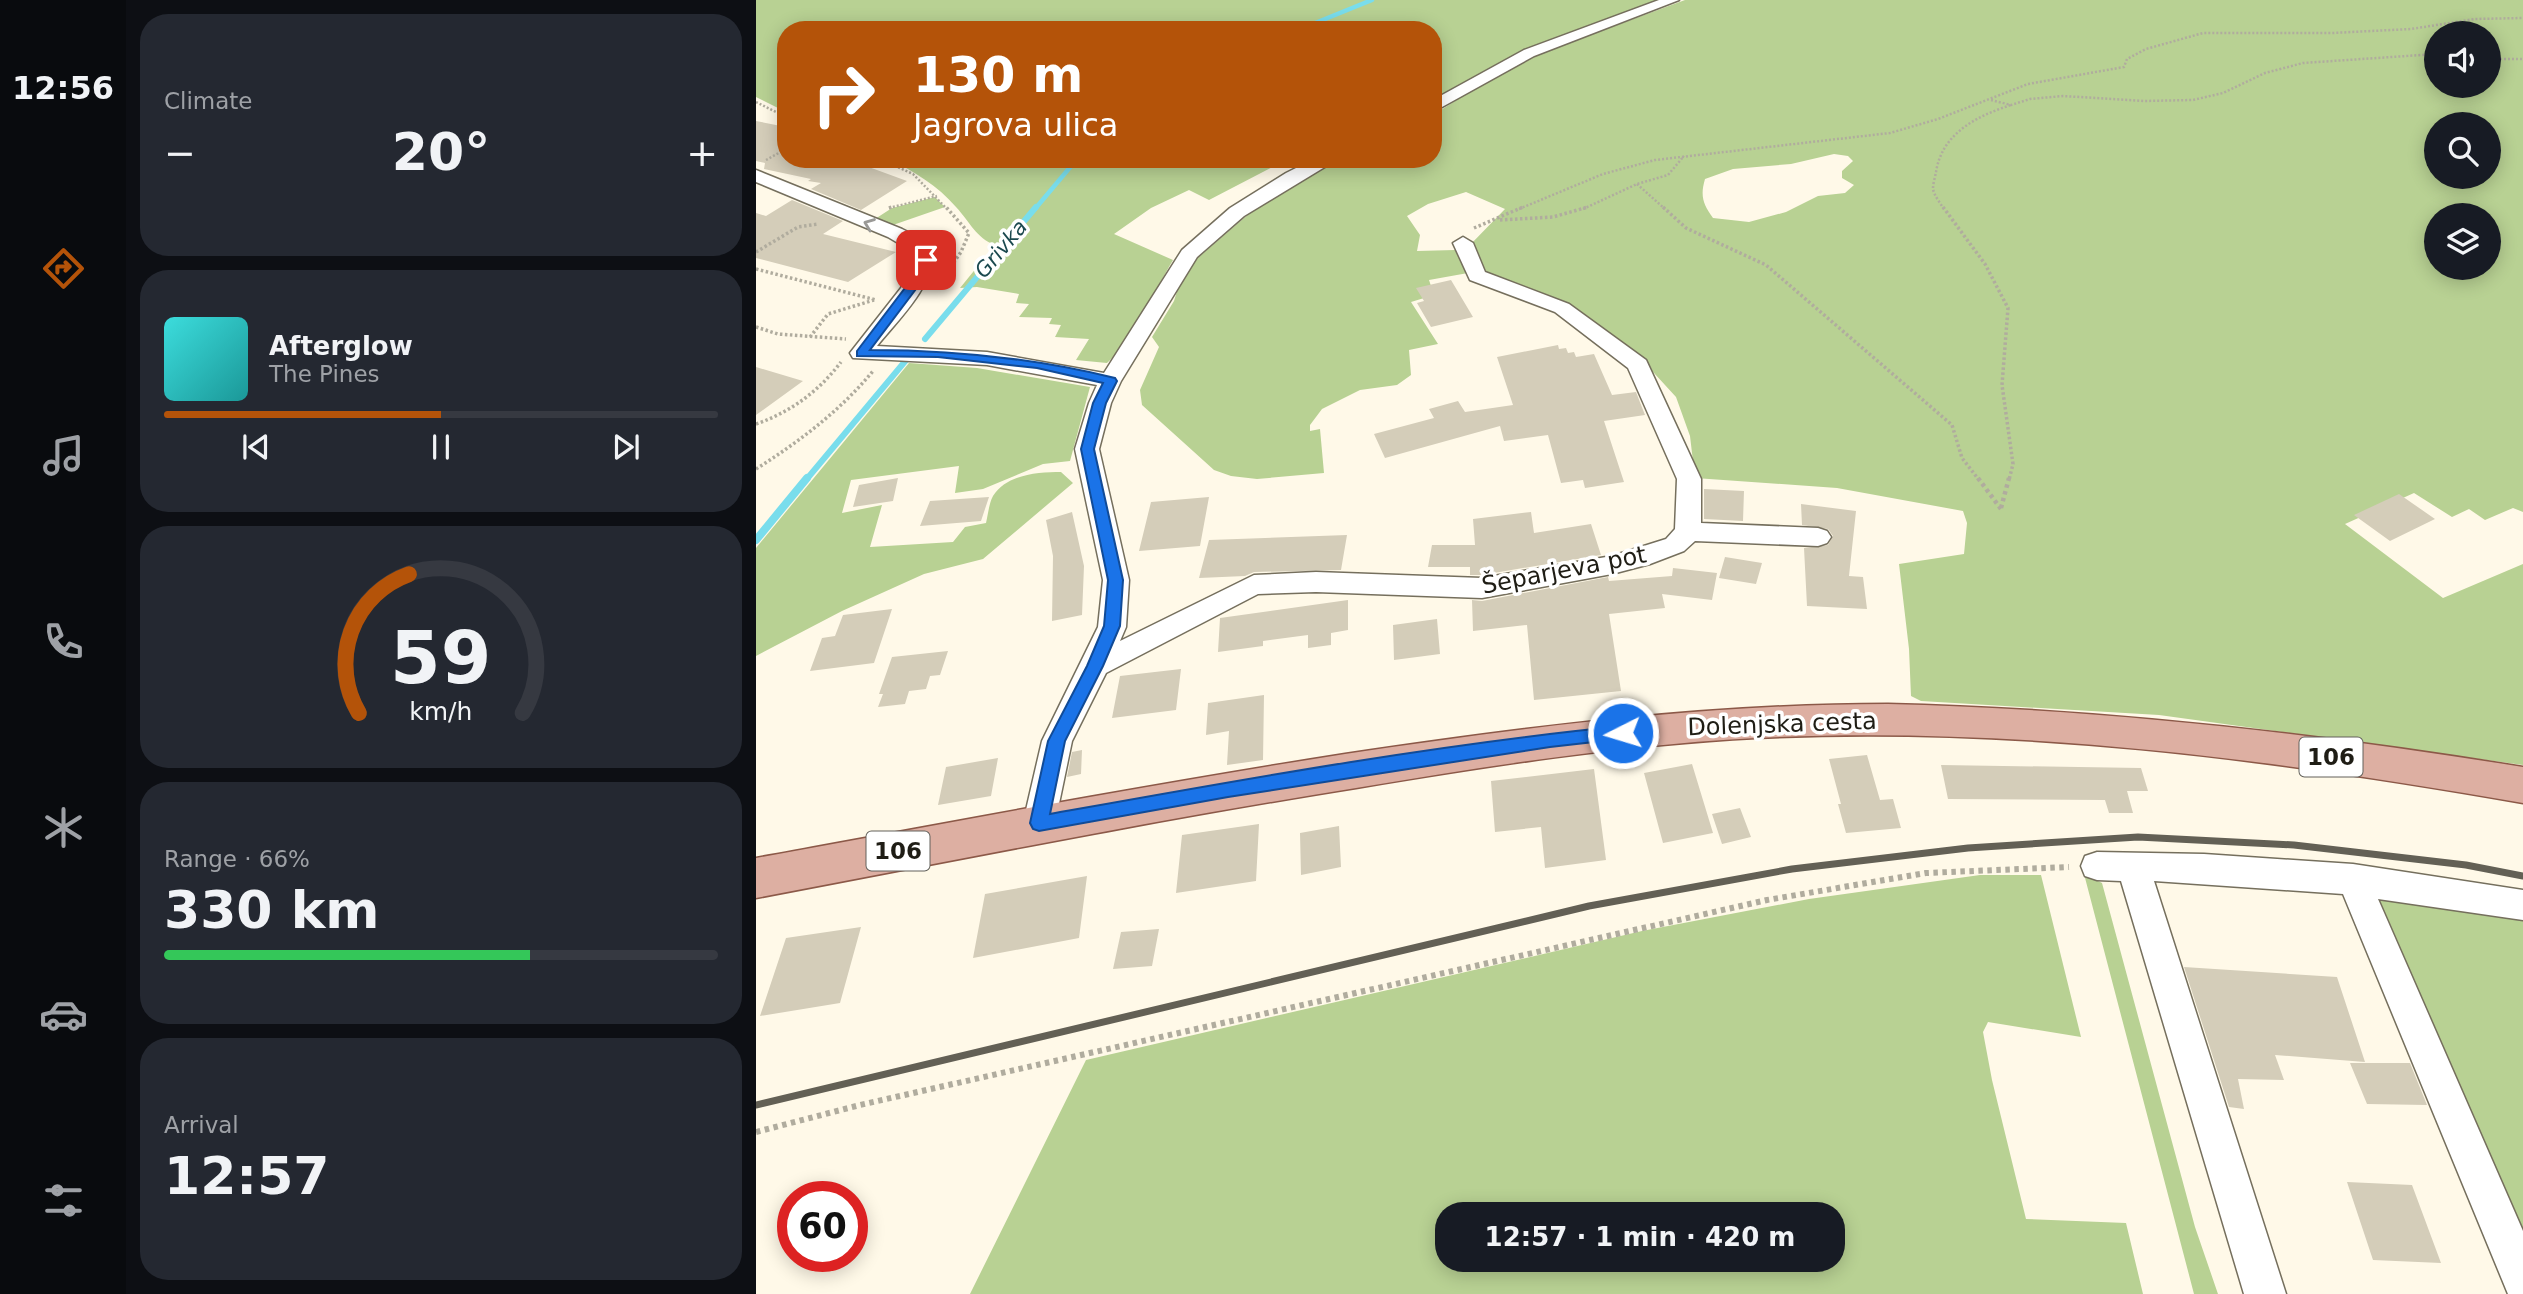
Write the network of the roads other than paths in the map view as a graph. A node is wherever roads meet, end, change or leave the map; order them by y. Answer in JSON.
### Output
{"nodes":[{"id":1,"x":1672,"y":0,"type":"edge"},
{"id":2,"x":1442,"y":102,"type":"edge"},
{"id":3,"x":1311,"y":168,"type":"edge"},
{"id":4,"x":756,"y":175,"type":"edge"},
{"id":5,"x":1463,"y":243,"type":"road end"},
{"id":6,"x":1110,"y":381,"type":"junction"},
{"id":7,"x":1688,"y":532,"type":"junction"},
{"id":8,"x":1818,"y":537,"type":"dead end"},
{"id":9,"x":1095,"y":666,"type":"junction"},
{"id":10,"x":2523,"y":785,"type":"edge"},
{"id":11,"x":1039,"y":823,"type":"junction"},
{"id":12,"x":756,"y":878,"type":"edge"},
{"id":13,"x":2353,"y":879,"type":"junction"},
{"id":14,"x":2523,"y":905,"type":"edge"},
{"id":15,"x":2523,"y":1279,"type":"edge"},
{"id":16,"x":2265,"y":1294,"type":"edge"}],
"edges":[{"from":1,"to":2,"type":"street"},
{"from":3,"to":6,"type":"street"},
{"from":6,"to":4,"type":"street","one_way":true},
{"from":5,"to":7,"type":"street"},
{"from":6,"to":9,"type":"street"},
{"from":7,"to":8,"type":"street"},
{"from":7,"to":9,"type":"street","name":"Šeparjeva pot"},
{"from":9,"to":11,"type":"street"},
{"from":10,"to":11,"type":"main road","name":"Dolenjska cesta","number":"106"},
{"from":11,"to":12,"type":"main road","name":"Dolenjska cesta","number":"106"},
{"from":13,"to":14,"type":"street"},
{"from":13,"to":15,"type":"street"},
{"from":13,"to":16,"type":"street"}]}
